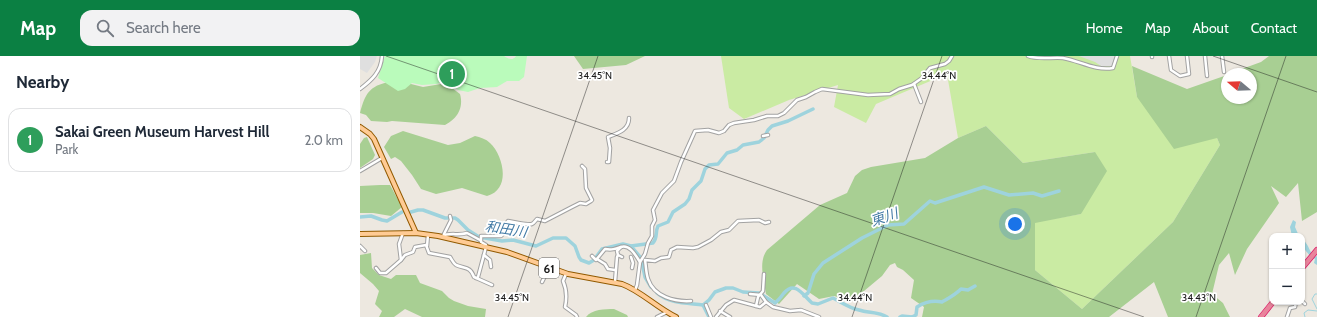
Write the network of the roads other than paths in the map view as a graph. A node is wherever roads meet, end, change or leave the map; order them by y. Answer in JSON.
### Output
{"nodes":[{"id":1,"x":382,"y":56,"type":"edge"},
{"id":2,"x":952,"y":56,"type":"edge"},
{"id":3,"x":1028,"y":56,"type":"edge"},
{"id":4,"x":1117,"y":56,"type":"edge"},
{"id":5,"x":1169,"y":56,"type":"edge"},
{"id":6,"x":1187,"y":56,"type":"edge"},
{"id":7,"x":1205,"y":56,"type":"edge"},
{"id":8,"x":1222,"y":56,"type":"edge"},
{"id":9,"x":1224,"y":68,"type":"edge"},
{"id":10,"x":1207,"y":76,"type":"dead end"},
{"id":11,"x":914,"y":84,"type":"junction"},
{"id":12,"x":360,"y":89,"type":"edge"},
{"id":13,"x":922,"y":102,"type":"dead end"},
{"id":14,"x":629,"y":118,"type":"dead end"},
{"id":15,"x":360,"y":127,"type":"edge"},
{"id":16,"x":768,"y":135,"type":"dead end"},
{"id":17,"x":763,"y":136,"type":"dead end"},
{"id":18,"x":382,"y":157,"type":"junction"},
{"id":19,"x":608,"y":162,"type":"dead end"},
{"id":20,"x":582,"y":166,"type":"dead end"},
{"id":21,"x":360,"y":171,"type":"edge"},
{"id":22,"x":450,"y":216,"type":"dead end"},
{"id":23,"x":768,"y":222,"type":"dead end"},
{"id":24,"x":416,"y":233,"type":"junction"},
{"id":25,"x":360,"y":234,"type":"edge"},
{"id":26,"x":403,"y":234,"type":"junction"},
{"id":27,"x":429,"y":234,"type":"junction"},
{"id":28,"x":443,"y":236,"type":"junction"},
{"id":29,"x":480,"y":240,"type":"junction"},
{"id":30,"x":360,"y":246,"type":"edge"},
{"id":31,"x":427,"y":246,"type":"junction"},
{"id":32,"x":486,"y":247,"type":"junction"},
{"id":33,"x":621,"y":247,"type":"junction"},
{"id":34,"x":365,"y":251,"type":"dead end"},
{"id":35,"x":1314,"y":254,"type":"edge"},
{"id":36,"x":484,"y":255,"type":"junction"},
{"id":37,"x":618,"y":255,"type":"junction"},
{"id":38,"x":592,"y":256,"type":"dead end"},
{"id":39,"x":622,"y":257,"type":"dead end"},
{"id":40,"x":631,"y":257,"type":"dead end"},
{"id":41,"x":644,"y":258,"type":"junction"},
{"id":42,"x":597,"y":259,"type":"junction"},
{"id":43,"x":401,"y":260,"type":"junction"},
{"id":44,"x":640,"y":262,"type":"junction"},
{"id":45,"x":633,"y":263,"type":"junction"},
{"id":46,"x":1305,"y":264,"type":"edge"},
{"id":47,"x":492,"y":267,"type":"dead end"},
{"id":48,"x":376,"y":268,"type":"dead end"},
{"id":49,"x":549,"y":268,"type":"junction"},
{"id":50,"x":632,"y":268,"type":"dead end"},
{"id":51,"x":615,"y":270,"type":"junction"},
{"id":52,"x":566,"y":274,"type":"junction"},
{"id":53,"x":764,"y":274,"type":"dead end"},
{"id":54,"x":476,"y":278,"type":"junction"},
{"id":55,"x":542,"y":282,"type":"dead end"},
{"id":56,"x":614,"y":283,"type":"junction"},
{"id":57,"x":492,"y":285,"type":"dead end"},
{"id":58,"x":635,"y":290,"type":"junction"},
{"id":59,"x":750,"y":294,"type":"dead end"},
{"id":60,"x":760,"y":295,"type":"junction"},
{"id":61,"x":691,"y":301,"type":"dead end"},
{"id":62,"x":766,"y":302,"type":"junction"},
{"id":63,"x":706,"y":305,"type":"dead end"},
{"id":64,"x":1271,"y":305,"type":"edge"},
{"id":65,"x":1295,"y":305,"type":"edge"},
{"id":66,"x":756,"y":306,"type":"junction"},
{"id":67,"x":720,"y":311,"type":"junction"},
{"id":68,"x":667,"y":312,"type":"junction"},
{"id":69,"x":577,"y":317,"type":"edge"},
{"id":70,"x":657,"y":317,"type":"edge"},
{"id":71,"x":676,"y":317,"type":"edge"},
{"id":72,"x":711,"y":317,"type":"edge"},
{"id":73,"x":716,"y":317,"type":"edge"},
{"id":74,"x":730,"y":317,"type":"edge"},
{"id":75,"x":819,"y":317,"type":"edge"},
{"id":76,"x":1262,"y":317,"type":"edge"},
{"id":77,"x":1287,"y":317,"type":"edge"}],
"edges":[{"from":1,"to":12,"type":"street"},
{"from":2,"to":11,"type":"street"},
{"from":3,"to":4,"type":"street"},
{"from":5,"to":6,"type":"street"},
{"from":7,"to":10,"type":"street"},
{"from":8,"to":9,"type":"street"},
{"from":11,"to":13,"type":"street"},
{"from":11,"to":41,"type":"street"},
{"from":14,"to":19,"type":"street"},
{"from":15,"to":18,"type":"main road"},
{"from":16,"to":17,"type":"street"},
{"from":18,"to":21,"type":"street"},
{"from":18,"to":24,"type":"main road"},
{"from":20,"to":29,"type":"street"},
{"from":22,"to":28,"type":"street"},
{"from":23,"to":41,"type":"street"},
{"from":24,"to":26,"type":"main road"},
{"from":24,"to":27,"type":"main road","number":"61"},
{"from":25,"to":26,"type":"main road"},
{"from":26,"to":43,"type":"street"},
{"from":27,"to":28,"type":"main road","number":"61"},
{"from":27,"to":31,"type":"street"},
{"from":28,"to":29,"type":"street"},
{"from":28,"to":32,"type":"main road","number":"61"},
{"from":29,"to":32,"type":"street"},
{"from":30,"to":34,"type":"street"},
{"from":31,"to":43,"type":"street"},
{"from":31,"to":54,"type":"street"},
{"from":32,"to":36,"type":"street"},
{"from":32,"to":49,"type":"main road","number":"61"},
{"from":33,"to":37,"type":"street"},
{"from":33,"to":42,"type":"street"},
{"from":33,"to":44,"type":"street"},
{"from":35,"to":46,"type":"highway"},
{"from":36,"to":47,"type":"street"},
{"from":36,"to":54,"type":"street"},
{"from":37,"to":39,"type":"street"},
{"from":37,"to":51,"type":"street"},
{"from":38,"to":42,"type":"street"},
{"from":40,"to":45,"type":"street"},
{"from":41,"to":44,"type":"street"},
{"from":41,"to":61,"type":"street"},
{"from":42,"to":51,"type":"street"},
{"from":43,"to":48,"type":"street"},
{"from":44,"to":45,"type":"street"},
{"from":44,"to":58,"type":"street"},
{"from":45,"to":50,"type":"street"},
{"from":49,"to":52,"type":"main road","number":"61"},
{"from":49,"to":55,"type":"street"},
{"from":51,"to":56,"type":"street"},
{"from":52,"to":56,"type":"main road","number":"61"},
{"from":52,"to":69,"type":"street"},
{"from":53,"to":60,"type":"street"},
{"from":54,"to":57,"type":"street"},
{"from":56,"to":58,"type":"main road","number":"61"},
{"from":58,"to":68,"type":"main road","number":"61"},
{"from":59,"to":60,"type":"street"},
{"from":60,"to":62,"type":"street"},
{"from":60,"to":66,"type":"street"},
{"from":62,"to":66,"type":"street"},
{"from":62,"to":75,"type":"street"},
{"from":63,"to":72,"type":"street"},
{"from":64,"to":76,"type":"highway"},
{"from":65,"to":77,"type":"street"},
{"from":66,"to":67,"type":"street"},
{"from":67,"to":73,"type":"street"},
{"from":67,"to":74,"type":"street"},
{"from":68,"to":70,"type":"street"},
{"from":68,"to":71,"type":"main road","number":"61"}]}
